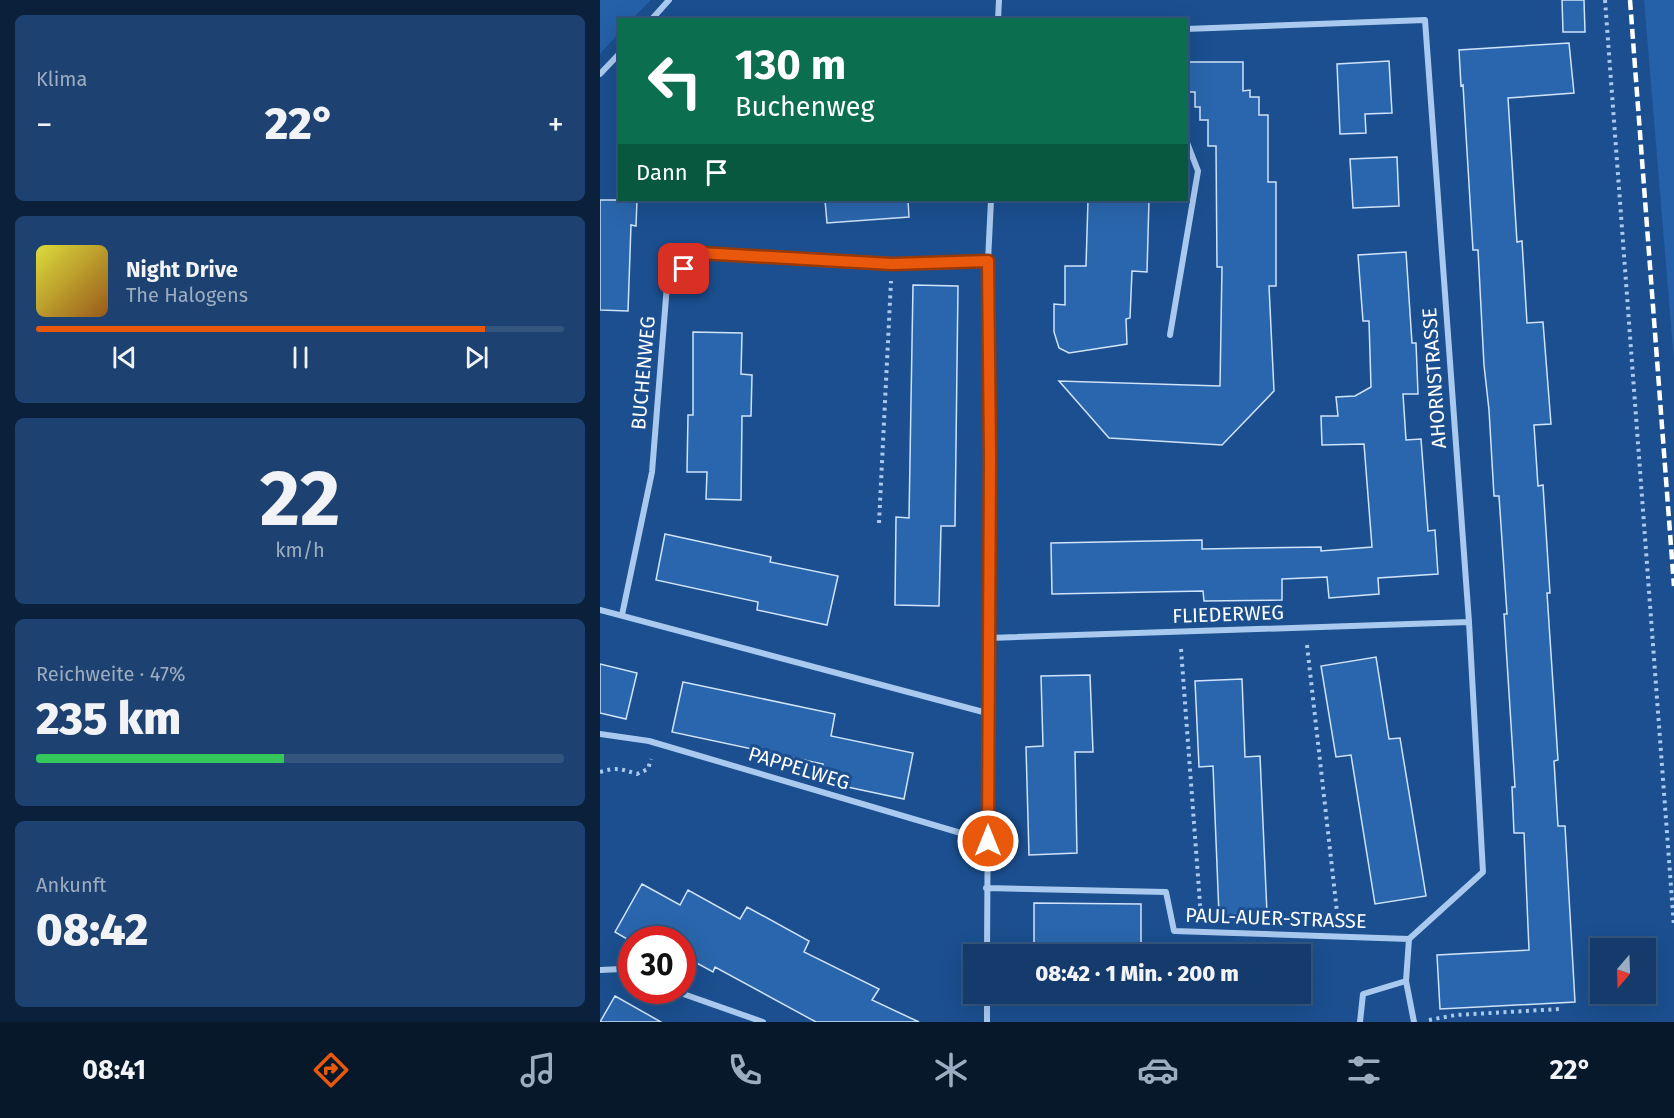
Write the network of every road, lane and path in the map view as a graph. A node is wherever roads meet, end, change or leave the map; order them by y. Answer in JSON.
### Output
{"nodes":[{"id":1,"x":669,"y":0,"type":"edge"},
{"id":2,"x":999,"y":0,"type":"edge"},
{"id":3,"x":1605,"y":0,"type":"edge"},
{"id":4,"x":653,"y":18,"type":"edge"},
{"id":5,"x":998,"y":18,"type":"edge"},
{"id":6,"x":1188,"y":29,"type":"edge"},
{"id":7,"x":618,"y":55,"type":"edge"},
{"id":8,"x":600,"y":74,"type":"edge"},
{"id":9,"x":1188,"y":145,"type":"edge"},
{"id":10,"x":991,"y":201,"type":"edge"},
{"id":11,"x":988,"y":261,"type":"junction"},
{"id":12,"x":892,"y":264,"type":"junction"},
{"id":13,"x":1170,"y":335,"type":"dead end"},
{"id":14,"x":879,"y":523,"type":"dead end"},
{"id":15,"x":600,"y":610,"type":"edge"},
{"id":16,"x":622,"y":615,"type":"junction"},
{"id":17,"x":1468,"y":622,"type":"junction"},
{"id":18,"x":1305,"y":627,"type":"junction"},
{"id":19,"x":1179,"y":632,"type":"junction"},
{"id":20,"x":989,"y":638,"type":"junction"},
{"id":21,"x":987,"y":712,"type":"junction"},
{"id":22,"x":600,"y":734,"type":"edge"},
{"id":23,"x":649,"y":741,"type":"junction"},
{"id":24,"x":600,"y":772,"type":"edge"},
{"id":25,"x":988,"y":841,"type":"junction"},
{"id":26,"x":987,"y":888,"type":"junction"},
{"id":27,"x":1674,"y":927,"type":"edge"},
{"id":28,"x":1202,"y":932,"type":"junction"},
{"id":29,"x":1340,"y":937,"type":"junction"},
{"id":30,"x":1409,"y":939,"type":"junction"},
{"id":31,"x":987,"y":944,"type":"edge"},
{"id":32,"x":618,"y":969,"type":"edge"},
{"id":33,"x":600,"y":970,"type":"edge"},
{"id":34,"x":1406,"y":981,"type":"junction"},
{"id":35,"x":696,"y":998,"type":"edge"},
{"id":36,"x":987,"y":1004,"type":"edge"},
{"id":37,"x":1560,"y":1009,"type":"dead end"},
{"id":38,"x":763,"y":1022,"type":"edge"},
{"id":39,"x":987,"y":1022,"type":"edge"},
{"id":40,"x":1360,"y":1022,"type":"edge"},
{"id":41,"x":1414,"y":1022,"type":"edge"},
{"id":42,"x":1420,"y":1022,"type":"edge"}],
"edges":[{"from":1,"to":4,"type":"street"},
{"from":2,"to":5,"type":"street"},
{"from":3,"to":27,"type":"path"},
{"from":6,"to":17,"type":"street","name":"AHORNSTRASSE"},
{"from":7,"to":8,"type":"street"},
{"from":9,"to":13,"type":"street"},
{"from":10,"to":11,"type":"street"},
{"from":11,"to":12,"type":"street","name":"BUCHENWEG"},
{"from":11,"to":20,"type":"street"},
{"from":12,"to":14,"type":"path"},
{"from":12,"to":16,"type":"street","name":"BUCHENWEG"},
{"from":15,"to":16,"type":"street"},
{"from":16,"to":21,"type":"street"},
{"from":17,"to":18,"type":"street","name":"FLIEDERWEG"},
{"from":17,"to":30,"type":"street","name":"AHORNSTRASSE"},
{"from":18,"to":19,"type":"street","name":"FLIEDERWEG"},
{"from":18,"to":29,"type":"path"},
{"from":19,"to":20,"type":"street","name":"FLIEDERWEG"},
{"from":19,"to":28,"type":"path"},
{"from":20,"to":21,"type":"street"},
{"from":21,"to":25,"type":"street"},
{"from":22,"to":23,"type":"street","name":"PAPPELWEG"},
{"from":23,"to":24,"type":"path"},
{"from":23,"to":25,"type":"street","name":"PAPPELWEG"},
{"from":25,"to":26,"type":"street"},
{"from":26,"to":28,"type":"street","name":"PAUL-AUER-STRASSE"},
{"from":26,"to":31,"type":"street"},
{"from":28,"to":29,"type":"street","name":"PAUL-AUER-STRASSE"},
{"from":29,"to":30,"type":"street","name":"PAUL-AUER-STRASSE"},
{"from":30,"to":34,"type":"street"},
{"from":32,"to":33,"type":"street"},
{"from":34,"to":40,"type":"street"},
{"from":34,"to":41,"type":"street"},
{"from":35,"to":38,"type":"street"},
{"from":36,"to":39,"type":"street"},
{"from":37,"to":42,"type":"path"}]}
